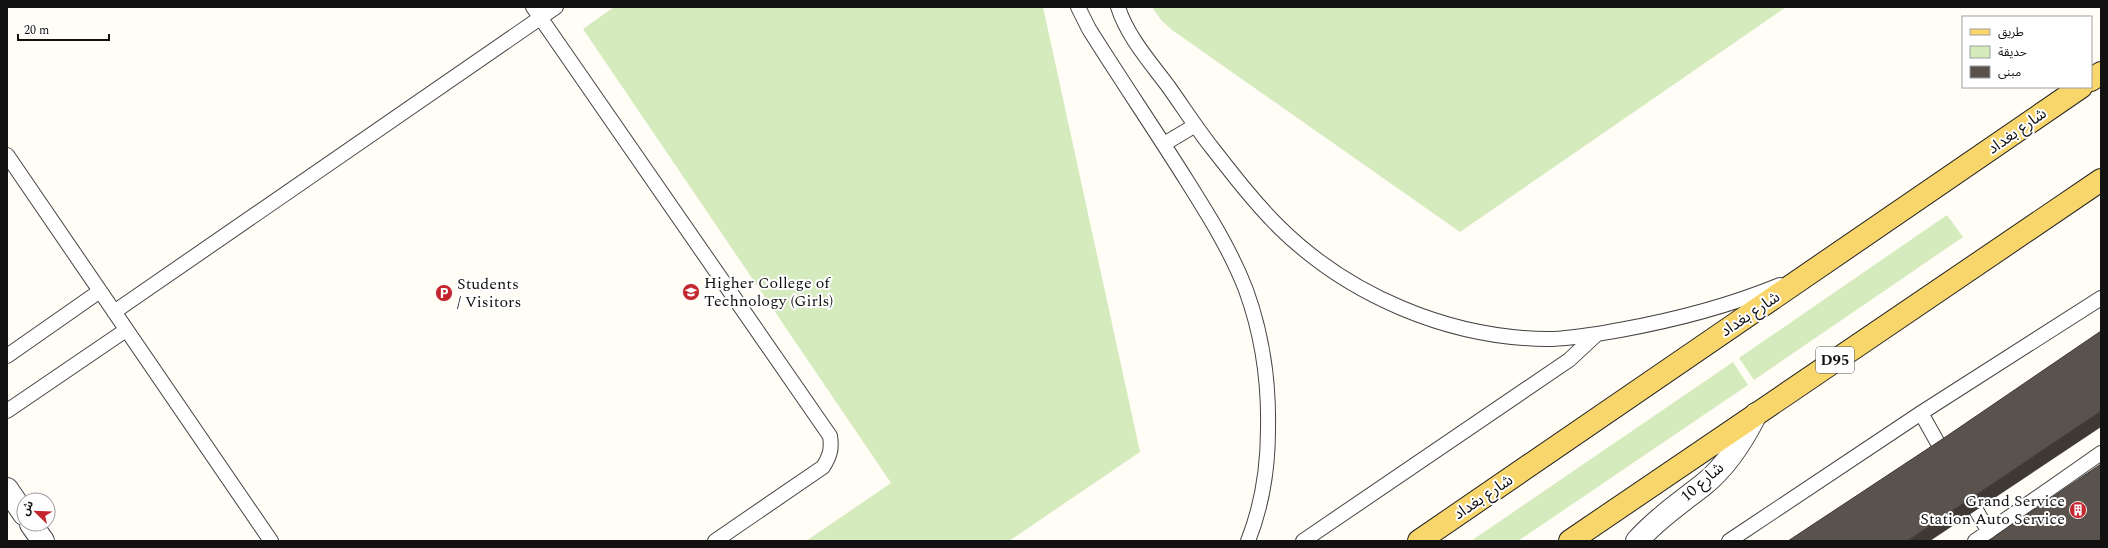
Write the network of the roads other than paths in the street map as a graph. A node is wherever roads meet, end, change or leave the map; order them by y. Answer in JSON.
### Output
{"nodes":[{"id":1,"x":556,"y":7,"type":"edge"},
{"id":2,"x":1078,"y":7,"type":"edge"},
{"id":3,"x":1118,"y":7,"type":"edge"},
{"id":4,"x":537,"y":12,"type":"edge"},
{"id":5,"x":2101,"y":73,"type":"edge"},
{"id":6,"x":2092,"y":79,"type":"edge"},
{"id":7,"x":2080,"y":88,"type":"edge"},
{"id":8,"x":1194,"y":126,"type":"junction"},
{"id":9,"x":1164,"y":144,"type":"junction"},
{"id":10,"x":7,"y":155,"type":"edge"},
{"id":11,"x":2101,"y":180,"type":"edge"},
{"id":12,"x":1810,"y":273,"type":"junction"},
{"id":13,"x":100,"y":291,"type":"junction"},
{"id":14,"x":2101,"y":298,"type":"edge"},
{"id":15,"x":114,"y":312,"type":"junction"},
{"id":16,"x":126,"y":330,"type":"junction"},
{"id":17,"x":1597,"y":334,"type":"junction"},
{"id":18,"x":7,"y":356,"type":"edge"},
{"id":19,"x":7,"y":411,"type":"edge"},
{"id":20,"x":1921,"y":413,"type":"junction"},
{"id":21,"x":1756,"y":414,"type":"junction"},
{"id":22,"x":2101,"y":453,"type":"edge"},
{"id":23,"x":1944,"y":454,"type":"edge"},
{"id":24,"x":7,"y":489,"type":"edge"},
{"id":25,"x":16,"y":502,"type":"edge"},
{"id":26,"x":1976,"y":510,"type":"edge"},
{"id":27,"x":37,"y":532,"type":"edge"},
{"id":28,"x":1989,"y":532,"type":"junction"},
{"id":29,"x":43,"y":541,"type":"edge"},
{"id":30,"x":271,"y":541,"type":"edge"},
{"id":31,"x":715,"y":541,"type":"edge"},
{"id":32,"x":1248,"y":541,"type":"edge"},
{"id":33,"x":1304,"y":541,"type":"edge"},
{"id":34,"x":1419,"y":541,"type":"edge"},
{"id":35,"x":1570,"y":541,"type":"edge"},
{"id":36,"x":1637,"y":541,"type":"edge"},
{"id":37,"x":1729,"y":541,"type":"edge"},
{"id":38,"x":1975,"y":541,"type":"edge"}],
"edges":[{"from":1,"to":4,"type":"lane"},
{"from":2,"to":9,"type":"lane"},
{"from":3,"to":8,"type":"lane"},
{"from":4,"to":15,"type":"lane"},
{"from":4,"to":31,"type":"lane"},
{"from":5,"to":6,"type":"main road"},
{"from":7,"to":12,"type":"main road","name":"شارع بغداد"},
{"from":8,"to":9,"type":"lane"},
{"from":8,"to":17,"type":"lane"},
{"from":9,"to":32,"type":"lane"},
{"from":10,"to":13,"type":"lane"},
{"from":11,"to":21,"type":"main road","number":"D95"},
{"from":12,"to":17,"type":"lane"},
{"from":12,"to":34,"type":"main road","name":"شارع بغداد"},
{"from":13,"to":15,"type":"lane"},
{"from":13,"to":18,"type":"lane"},
{"from":14,"to":20,"type":"lane"},
{"from":15,"to":16,"type":"lane"},
{"from":16,"to":19,"type":"lane"},
{"from":16,"to":30,"type":"lane"},
{"from":17,"to":33,"type":"lane"},
{"from":20,"to":23,"type":"lane"},
{"from":20,"to":37,"type":"lane"},
{"from":21,"to":35,"type":"main road","number":"D95"},
{"from":21,"to":36,"type":"street","name":"شارع 10"},
{"from":22,"to":28,"type":"lane"},
{"from":24,"to":25,"type":"street"},
{"from":26,"to":28,"type":"lane"},
{"from":27,"to":29,"type":"street"},
{"from":28,"to":38,"type":"lane"}]}
